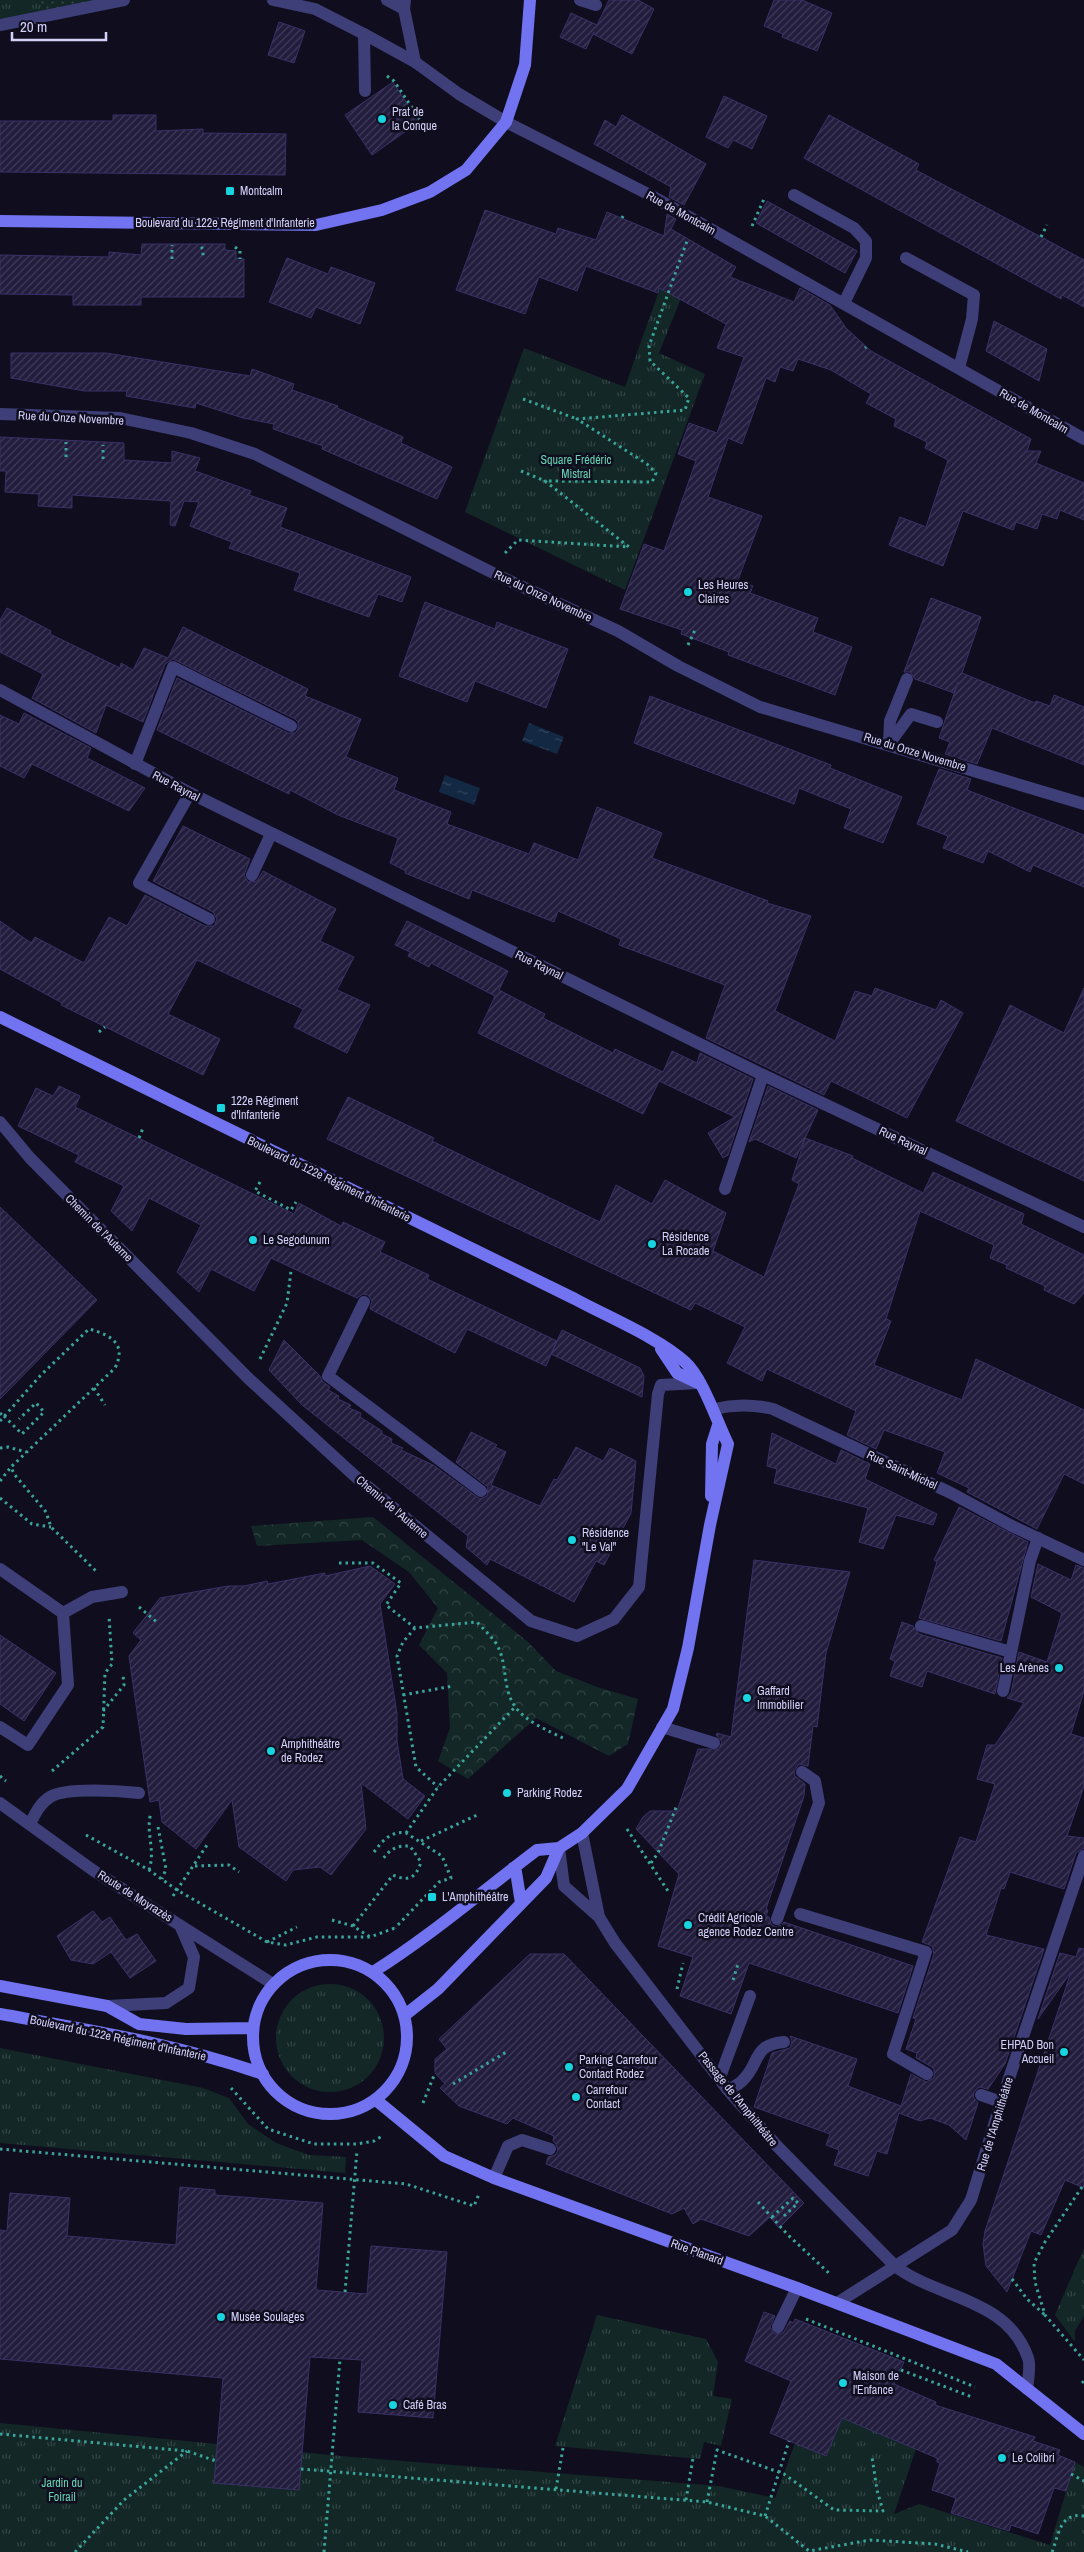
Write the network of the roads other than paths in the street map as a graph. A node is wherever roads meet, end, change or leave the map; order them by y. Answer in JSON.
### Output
{"nodes":[{"id":1,"x":124,"y":0,"type":"edge"},
{"id":2,"x":273,"y":0,"type":"edge"},
{"id":3,"x":387,"y":0,"type":"edge"},
{"id":4,"x":530,"y":0,"type":"edge"},
{"id":5,"x":580,"y":0,"type":"edge"},
{"id":6,"x":405,"y":4,"type":"edge"},
{"id":7,"x":596,"y":6,"type":"dead end"},
{"id":8,"x":0,"y":25,"type":"edge"},
{"id":9,"x":364,"y":34,"type":"junction"},
{"id":10,"x":415,"y":62,"type":"junction"},
{"id":11,"x":365,"y":90,"type":"dead end"},
{"id":12,"x":506,"y":122,"type":"junction"},
{"id":13,"x":794,"y":195,"type":"dead end"},
{"id":14,"x":0,"y":221,"type":"edge"},
{"id":15,"x":906,"y":258,"type":"dead end"},
{"id":16,"x":844,"y":303,"type":"junction"},
{"id":17,"x":959,"y":368,"type":"junction"},
{"id":18,"x":0,"y":414,"type":"edge"},
{"id":19,"x":1084,"y":439,"type":"edge"},
{"id":20,"x":907,"y":679,"type":"dead end"},
{"id":21,"x":0,"y":690,"type":"edge"},
{"id":22,"x":937,"y":722,"type":"dead end"},
{"id":23,"x":291,"y":726,"type":"dead end"},
{"id":24,"x":889,"y":744,"type":"junction"},
{"id":25,"x":134,"y":764,"type":"junction"},
{"id":26,"x":190,"y":793,"type":"junction"},
{"id":27,"x":1084,"y":804,"type":"edge"},
{"id":28,"x":271,"y":834,"type":"junction"},
{"id":29,"x":252,"y":875,"type":"dead end"},
{"id":30,"x":209,"y":919,"type":"dead end"},
{"id":31,"x":0,"y":1016,"type":"edge"},
{"id":32,"x":763,"y":1075,"type":"junction"},
{"id":33,"x":0,"y":1122,"type":"edge"},
{"id":34,"x":725,"y":1189,"type":"dead end"},
{"id":35,"x":1084,"y":1227,"type":"edge"},
{"id":36,"x":364,"y":1302,"type":"dead end"},
{"id":37,"x":698,"y":1382,"type":"junction"},
{"id":38,"x":714,"y":1409,"type":"junction"},
{"id":39,"x":481,"y":1491,"type":"dead end"},
{"id":40,"x":1038,"y":1538,"type":"junction"},
{"id":41,"x":1084,"y":1560,"type":"edge"},
{"id":42,"x":0,"y":1569,"type":"edge"},
{"id":43,"x":122,"y":1592,"type":"road end"},
{"id":44,"x":63,"y":1613,"type":"junction"},
{"id":45,"x":921,"y":1626,"type":"dead end"},
{"id":46,"x":1011,"y":1652,"type":"junction"},
{"id":47,"x":1003,"y":1691,"type":"dead end"},
{"id":48,"x":0,"y":1727,"type":"edge"},
{"id":49,"x":662,"y":1727,"type":"junction"},
{"id":50,"x":714,"y":1742,"type":"dead end"},
{"id":51,"x":802,"y":1772,"type":"dead end"},
{"id":52,"x":139,"y":1793,"type":"dead end"},
{"id":53,"x":0,"y":1803,"type":"edge"},
{"id":54,"x":30,"y":1824,"type":"junction"},
{"id":55,"x":582,"y":1833,"type":"junction"},
{"id":56,"x":559,"y":1848,"type":"junction"},
{"id":57,"x":1084,"y":1856,"type":"edge"},
{"id":58,"x":513,"y":1868,"type":"junction"},
{"id":59,"x":521,"y":1903,"type":"junction"},
{"id":60,"x":800,"y":1914,"type":"dead end"},
{"id":61,"x":599,"y":1917,"type":"junction"},
{"id":62,"x":777,"y":1919,"type":"dead end"},
{"id":63,"x":180,"y":1925,"type":"junction"},
{"id":64,"x":373,"y":1972,"type":"junction"},
{"id":65,"x":274,"y":1984,"type":"junction"},
{"id":66,"x":0,"y":1986,"type":"edge"},
{"id":67,"x":750,"y":1996,"type":"dead end"},
{"id":68,"x":107,"y":2006,"type":"junction"},
{"id":69,"x":0,"y":2014,"type":"edge"},
{"id":70,"x":405,"y":2015,"type":"junction"},
{"id":71,"x":253,"y":2028,"type":"junction"},
{"id":72,"x":784,"y":2042,"type":"dead end"},
{"id":73,"x":263,"y":2074,"type":"junction"},
{"id":74,"x":927,"y":2074,"type":"dead end"},
{"id":75,"x":720,"y":2077,"type":"junction"},
{"id":76,"x":728,"y":2090,"type":"junction"},
{"id":77,"x":981,"y":2095,"type":"dead end"},
{"id":78,"x":376,"y":2100,"type":"junction"},
{"id":79,"x":1001,"y":2102,"type":"junction"},
{"id":80,"x":550,"y":2149,"type":"dead end"},
{"id":81,"x":494,"y":2178,"type":"junction"},
{"id":82,"x":895,"y":2266,"type":"junction"},
{"id":83,"x":797,"y":2288,"type":"junction"},
{"id":84,"x":837,"y":2304,"type":"junction"},
{"id":85,"x":778,"y":2328,"type":"dead end"},
{"id":86,"x":1027,"y":2388,"type":"junction"},
{"id":87,"x":1084,"y":2434,"type":"edge"}],
"edges":[{"from":1,"to":8,"type":"street"},
{"from":2,"to":9,"type":"street","name":"Rue de Montcalm"},
{"from":3,"to":6,"type":"street"},
{"from":4,"to":12,"type":"main road"},
{"from":5,"to":7,"type":"street"},
{"from":6,"to":10,"type":"street"},
{"from":9,"to":10,"type":"street","name":"Rue de Montcalm"},
{"from":9,"to":11,"type":"street"},
{"from":10,"to":12,"type":"street","name":"Rue de Montcalm"},
{"from":12,"to":14,"type":"main road","name":"Boulevard du 122e Régiment d'Infanterie"},
{"from":12,"to":16,"type":"street","name":"Rue de Montcalm"},
{"from":13,"to":16,"type":"street"},
{"from":15,"to":17,"type":"street"},
{"from":16,"to":17,"type":"street","name":"Rue de Montcalm"},
{"from":17,"to":19,"type":"street","name":"Rue de Montcalm"},
{"from":18,"to":24,"type":"street","name":"Rue du Onze Novembre"},
{"from":20,"to":24,"type":"street"},
{"from":21,"to":25,"type":"street","name":"Rue Raynal"},
{"from":22,"to":24,"type":"street"},
{"from":23,"to":25,"type":"street"},
{"from":24,"to":27,"type":"street","name":"Rue du Onze Novembre"},
{"from":25,"to":26,"type":"street","name":"Rue Raynal"},
{"from":26,"to":28,"type":"street","name":"Rue Raynal"},
{"from":26,"to":30,"type":"street"},
{"from":28,"to":29,"type":"street"},
{"from":28,"to":32,"type":"street","name":"Rue Raynal"},
{"from":31,"to":37,"type":"main road","name":"Boulevard du 122e Régiment d'Infanterie"},
{"from":32,"to":34,"type":"street"},
{"from":32,"to":35,"type":"street","name":"Rue Raynal"},
{"from":33,"to":37,"type":"street","name":"Chemin de l'Auterne"},
{"from":36,"to":39,"type":"street"},
{"from":37,"to":38,"type":"main road","name":"Boulevard du 122e Régiment d'Infanterie"},
{"from":38,"to":40,"type":"street","name":"Rue Saint-Michel"},
{"from":38,"to":49,"type":"main road","name":"Boulevard du 122e Régiment d'Infanterie"},
{"from":40,"to":41,"type":"street","name":"Rue Saint-Michel"},
{"from":40,"to":46,"type":"street"},
{"from":42,"to":44,"type":"street"},
{"from":43,"to":44,"type":"street"},
{"from":44,"to":48,"type":"street"},
{"from":45,"to":46,"type":"street"},
{"from":46,"to":47,"type":"street"},
{"from":49,"to":50,"type":"street"},
{"from":49,"to":55,"type":"main road","name":"Boulevard du 122e Régiment d'Infanterie"},
{"from":51,"to":62,"type":"street"},
{"from":52,"to":54,"type":"street"},
{"from":53,"to":54,"type":"street","name":"Route de Moyrazès"},
{"from":54,"to":63,"type":"street","name":"Route de Moyrazès"},
{"from":55,"to":56,"type":"main road","name":"Boulevard du 122e Régiment d'Infanterie"},
{"from":55,"to":61,"type":"street","name":"Passage de l'Amphithéâtre"},
{"from":56,"to":58,"type":"main road","name":"Boulevard du 122e Régiment d'Infanterie"},
{"from":56,"to":59,"type":"main road"},
{"from":56,"to":61,"type":"street","name":"Passage de l'Amphithéâtre"},
{"from":57,"to":79,"type":"street","name":"Rue de l'Amphithéâtre"},
{"from":58,"to":59,"type":"main road"},
{"from":58,"to":64,"type":"main road","name":"Boulevard du 122e Régiment d'Infanterie"},
{"from":59,"to":70,"type":"main road"},
{"from":60,"to":74,"type":"street"},
{"from":61,"to":75,"type":"street","name":"Passage de l'Amphithéâtre"},
{"from":63,"to":65,"type":"street","name":"Route de Moyrazès"},
{"from":63,"to":68,"type":"street"},
{"from":64,"to":65,"type":"main road"},
{"from":64,"to":70,"type":"main road"},
{"from":65,"to":71,"type":"main road"},
{"from":66,"to":68,"type":"main road","name":"Boulevard du 122e Régiment d'Infanterie"},
{"from":67,"to":75,"type":"street"},
{"from":68,"to":71,"type":"main road","name":"Boulevard du 122e Régiment d'Infanterie"},
{"from":69,"to":73,"type":"main road","name":"Boulevard du 122e Régiment d'Infanterie"},
{"from":70,"to":78,"type":"main road"},
{"from":71,"to":73,"type":"main road"},
{"from":72,"to":76,"type":"street"},
{"from":73,"to":78,"type":"main road"},
{"from":75,"to":76,"type":"street","name":"Passage de l'Amphithéâtre"},
{"from":76,"to":82,"type":"street","name":"Passage de l'Amphithéâtre"},
{"from":77,"to":79,"type":"street"},
{"from":78,"to":81,"type":"main road","name":"Rue Planard"},
{"from":79,"to":82,"type":"street","name":"Rue de l'Amphithéâtre"},
{"from":80,"to":81,"type":"street"},
{"from":81,"to":83,"type":"main road","name":"Rue Planard"},
{"from":82,"to":84,"type":"street","name":"Rue de l'Amphithéâtre"},
{"from":82,"to":86,"type":"street"},
{"from":83,"to":84,"type":"main road","name":"Rue Planard"},
{"from":83,"to":85,"type":"street"},
{"from":84,"to":86,"type":"main road","name":"Rue Planard"},
{"from":86,"to":87,"type":"main road","name":"Rue Planard"}]}
